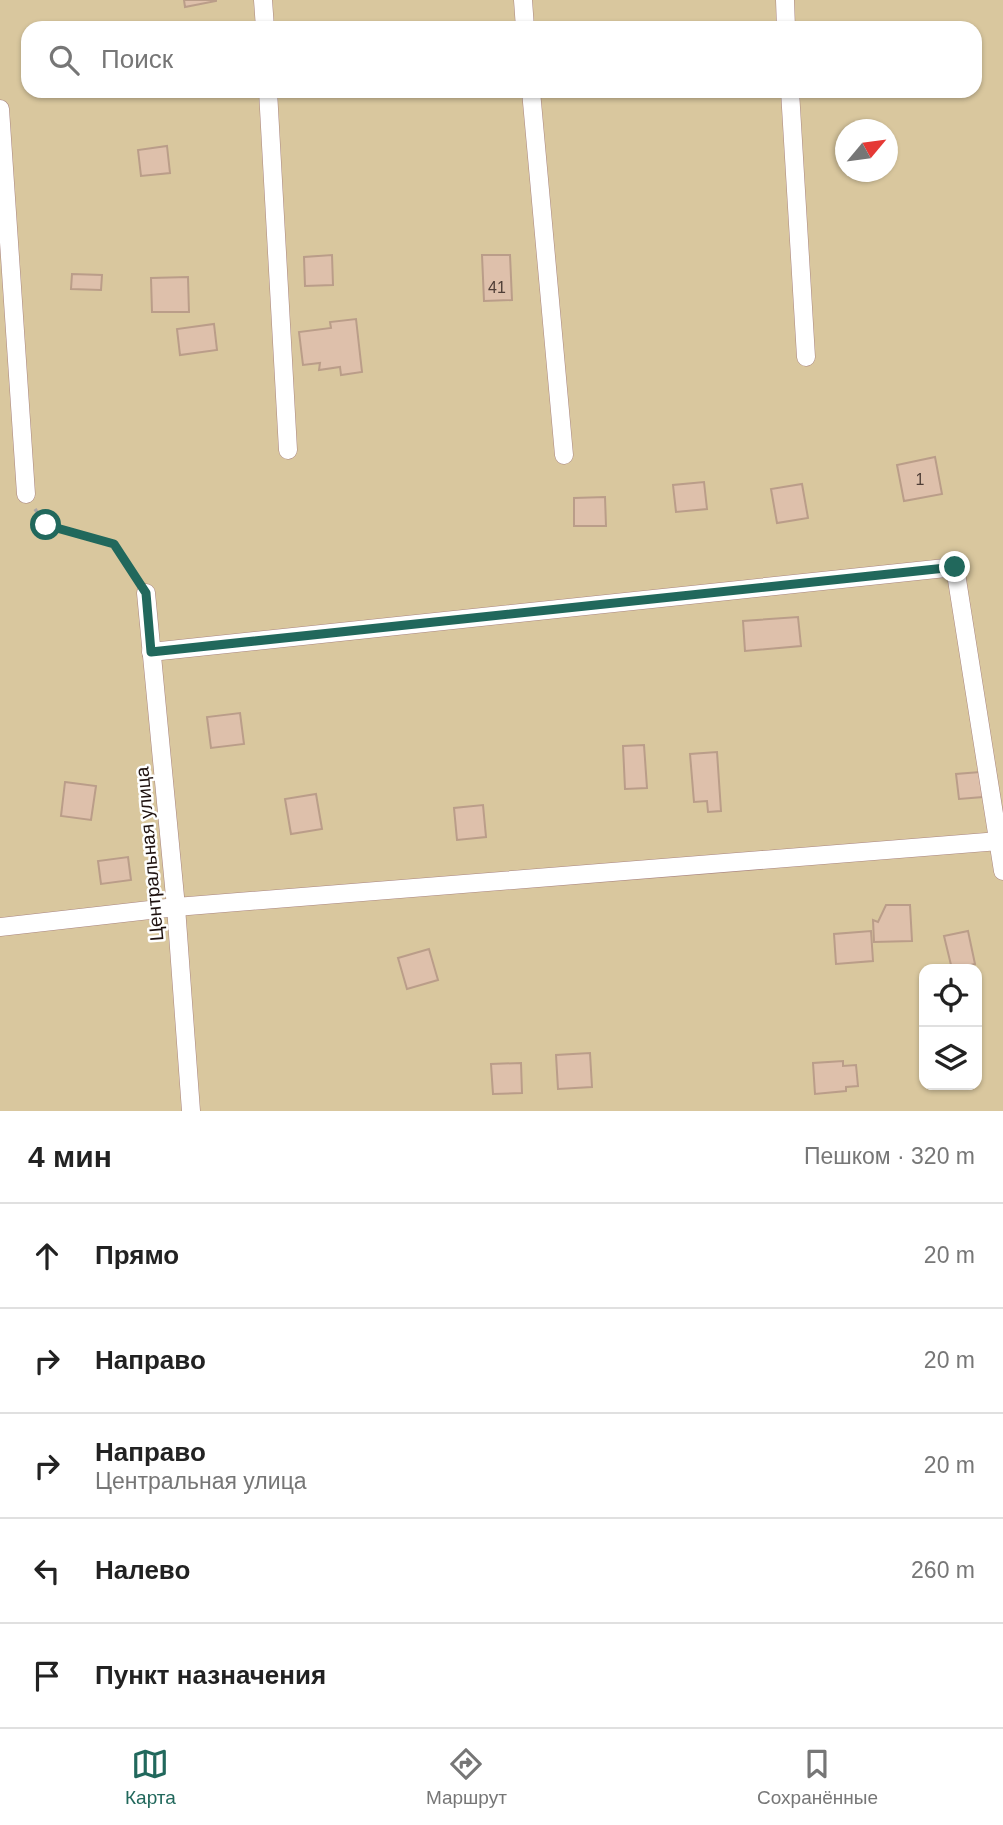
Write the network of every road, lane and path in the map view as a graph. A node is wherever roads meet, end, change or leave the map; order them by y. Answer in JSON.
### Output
{"nodes":[{"id":1,"x":263,"y":0,"type":"edge"},
{"id":2,"x":523,"y":0,"type":"edge"},
{"id":3,"x":785,"y":0,"type":"edge"},
{"id":4,"x":264,"y":21,"type":"edge"},
{"id":5,"x":524,"y":21,"type":"edge"},
{"id":6,"x":786,"y":21,"type":"edge"},
{"id":7,"x":268,"y":98,"type":"edge"},
{"id":8,"x":532,"y":98,"type":"edge"},
{"id":9,"x":790,"y":98,"type":"edge"},
{"id":10,"x":0,"y":109,"type":"edge"},
{"id":11,"x":806,"y":357,"type":"dead end"},
{"id":12,"x":288,"y":450,"type":"dead end"},
{"id":13,"x":564,"y":455,"type":"dead end"},
{"id":14,"x":26,"y":494,"type":"joint"},
{"id":15,"x":146,"y":593,"type":"joint"},
{"id":16,"x":151,"y":652,"type":"junction"},
{"id":17,"x":999,"y":841,"type":"junction"},
{"id":18,"x":1003,"y":872,"type":"edge"},
{"id":19,"x":176,"y":908,"type":"junction"},
{"id":20,"x":0,"y":927,"type":"edge"},
{"id":21,"x":191,"y":1111,"type":"edge"}],
"edges":[{"from":1,"to":4,"type":"street"},
{"from":2,"to":5,"type":"street"},
{"from":3,"to":6,"type":"street"},
{"from":7,"to":12,"type":"street"},
{"from":8,"to":13,"type":"street"},
{"from":9,"to":11,"type":"street"},
{"from":10,"to":14,"type":"street"},
{"from":14,"to":15,"type":"path"},
{"from":15,"to":16,"type":"street","name":"Центральная улица"},
{"from":16,"to":17,"type":"street"},
{"from":16,"to":19,"type":"street","name":"Центральная улица"},
{"from":17,"to":18,"type":"street"},
{"from":17,"to":19,"type":"street"},
{"from":19,"to":20,"type":"street"},
{"from":19,"to":21,"type":"street","name":"Центральная улица"}]}
